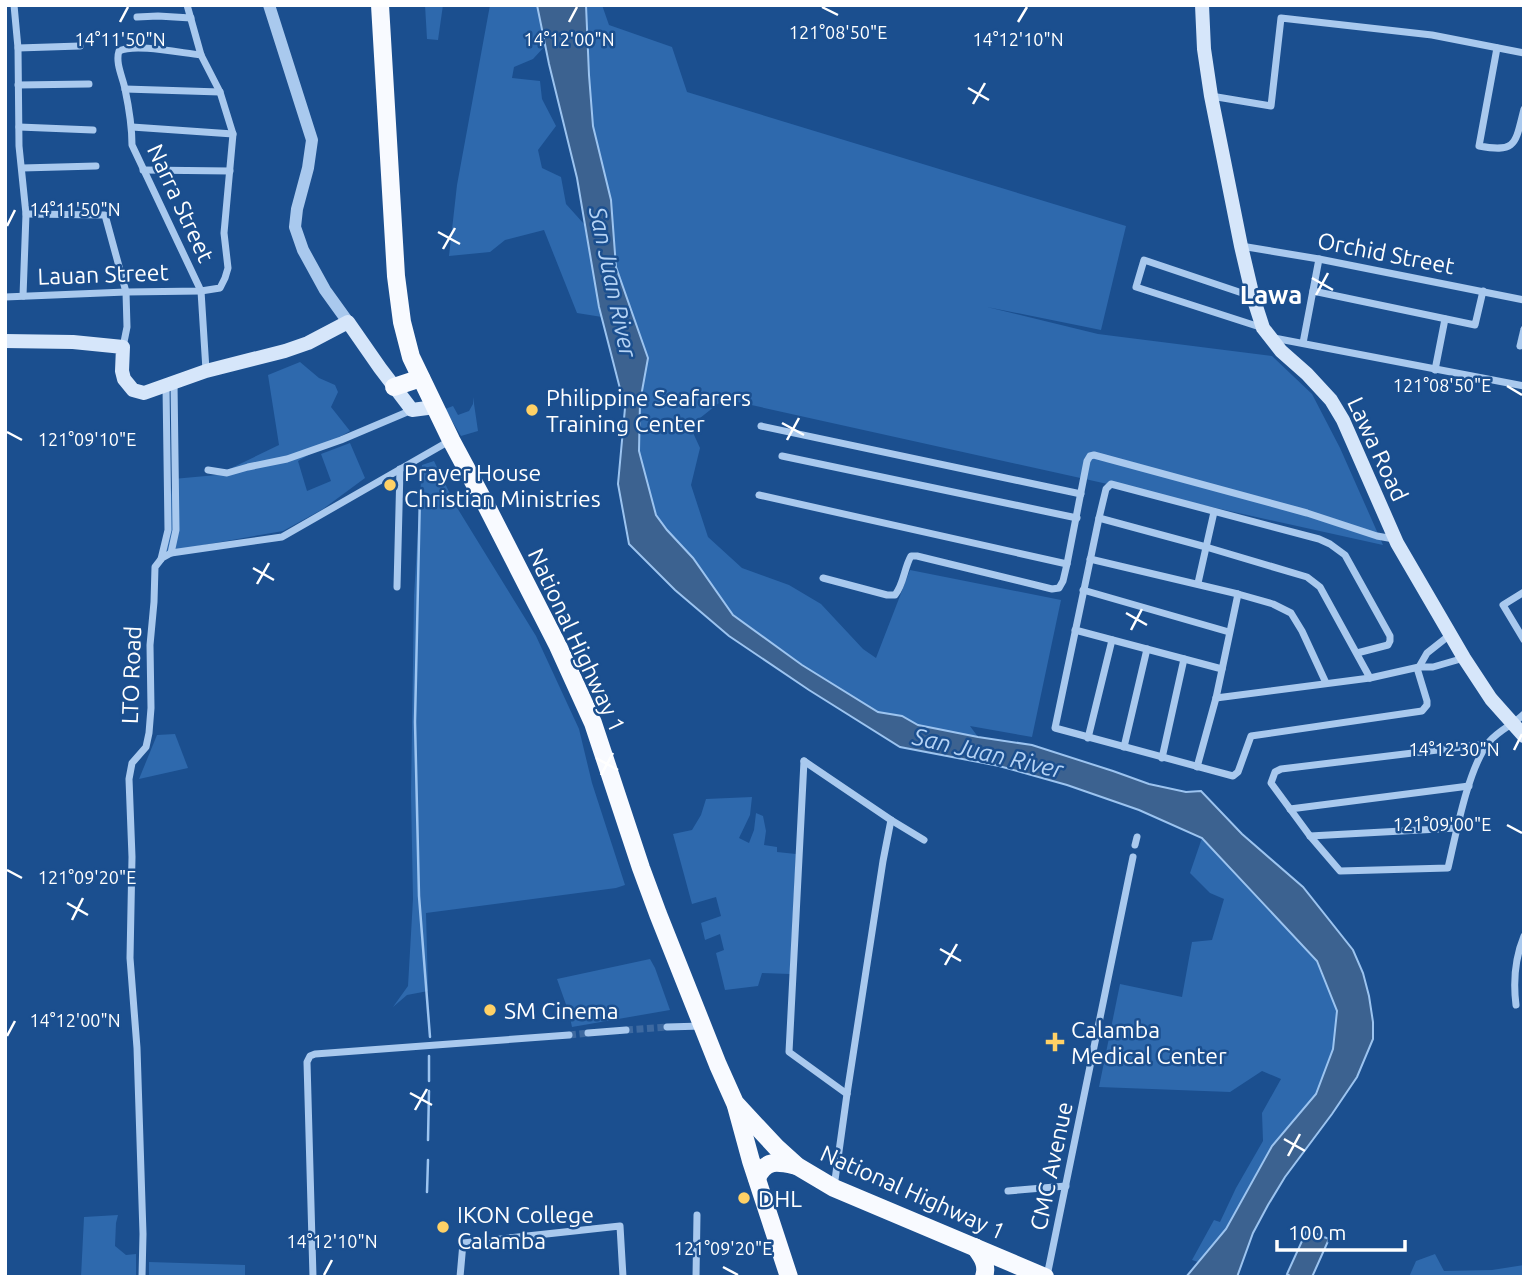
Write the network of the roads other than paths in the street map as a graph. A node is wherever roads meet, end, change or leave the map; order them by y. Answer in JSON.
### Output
{"nodes":[{"id":1,"x":14,"y":5,"type":"edge"},
{"id":2,"x":187,"y":5,"type":"edge"},
{"id":3,"x":269,"y":5,"type":"edge"},
{"id":4,"x":380,"y":5,"type":"edge"},
{"id":5,"x":1202,"y":5,"type":"edge"},
{"id":6,"x":137,"y":17,"type":"dead end"},
{"id":7,"x":191,"y":18,"type":"junction"},
{"id":8,"x":80,"y":46,"type":"dead end"},
{"id":9,"x":18,"y":48,"type":"junction"},
{"id":10,"x":1497,"y":48,"type":"junction"},
{"id":11,"x":1524,"y":53,"type":"edge"},
{"id":12,"x":201,"y":55,"type":"junction"},
{"id":13,"x":89,"y":84,"type":"dead end"},
{"id":14,"x":18,"y":85,"type":"junction"},
{"id":15,"x":125,"y":89,"type":"junction"},
{"id":16,"x":220,"y":92,"type":"junction"},
{"id":17,"x":1211,"y":96,"type":"junction"},
{"id":18,"x":1524,"y":109,"type":"edge"},
{"id":19,"x":19,"y":127,"type":"junction"},
{"id":20,"x":132,"y":127,"type":"junction"},
{"id":21,"x":93,"y":130,"type":"dead end"},
{"id":22,"x":233,"y":134,"type":"junction"},
{"id":23,"x":96,"y":166,"type":"dead end"},
{"id":24,"x":22,"y":168,"type":"junction"},
{"id":25,"x":143,"y":170,"type":"junction"},
{"id":26,"x":230,"y":170,"type":"junction"},
{"id":27,"x":26,"y":214,"type":"junction"},
{"id":28,"x":1241,"y":246,"type":"junction"},
{"id":29,"x":1319,"y":259,"type":"junction"},
{"id":30,"x":201,"y":291,"type":"junction"},
{"id":31,"x":1313,"y":291,"type":"junction"},
{"id":32,"x":1483,"y":291,"type":"junction"},
{"id":33,"x":126,"y":292,"type":"junction"},
{"id":34,"x":23,"y":296,"type":"junction"},
{"id":35,"x":5,"y":297,"type":"edge"},
{"id":36,"x":1252,"y":297,"type":"junction"},
{"id":37,"x":1524,"y":300,"type":"edge"},
{"id":38,"x":1445,"y":319,"type":"junction"},
{"id":39,"x":348,"y":322,"type":"junction"},
{"id":40,"x":1524,"y":329,"type":"edge"},
{"id":41,"x":1267,"y":333,"type":"junction"},
{"id":42,"x":5,"y":341,"type":"edge"},
{"id":43,"x":1303,"y":343,"type":"junction"},
{"id":44,"x":1520,"y":346,"type":"dead end"},
{"id":45,"x":123,"y":347,"type":"junction"},
{"id":46,"x":1435,"y":370,"type":"junction"},
{"id":47,"x":206,"y":371,"type":"junction"},
{"id":48,"x":421,"y":378,"type":"junction"},
{"id":49,"x":170,"y":384,"type":"junction"},
{"id":50,"x":1524,"y":386,"type":"edge"},
{"id":51,"x":394,"y":387,"type":"junction"},
{"id":52,"x":435,"y":407,"type":"junction"},
{"id":53,"x":412,"y":410,"type":"junction"},
{"id":54,"x":761,"y":426,"type":"dead end"},
{"id":55,"x":451,"y":440,"type":"junction"},
{"id":56,"x":782,"y":456,"type":"dead end"},
{"id":57,"x":400,"y":469,"type":"junction"},
{"id":58,"x":208,"y":470,"type":"dead end"},
{"id":59,"x":1081,"y":494,"type":"junction"},
{"id":60,"x":759,"y":495,"type":"dead end"},
{"id":61,"x":1214,"y":512,"type":"junction"},
{"id":62,"x":1077,"y":518,"type":"junction"},
{"id":63,"x":1099,"y":518,"type":"junction"},
{"id":64,"x":1395,"y":539,"type":"junction"},
{"id":65,"x":1206,"y":547,"type":"junction"},
{"id":66,"x":171,"y":553,"type":"junction"},
{"id":67,"x":161,"y":559,"type":"junction"},
{"id":68,"x":1090,"y":559,"type":"junction"},
{"id":69,"x":1067,"y":564,"type":"junction"},
{"id":70,"x":823,"y":578,"type":"dead end"},
{"id":71,"x":1198,"y":583,"type":"junction"},
{"id":72,"x":397,"y":587,"type":"dead end"},
{"id":73,"x":1083,"y":590,"type":"junction"},
{"id":74,"x":1524,"y":592,"type":"edge"},
{"id":75,"x":1238,"y":594,"type":"junction"},
{"id":76,"x":1075,"y":630,"type":"junction"},
{"id":77,"x":1230,"y":632,"type":"junction"},
{"id":78,"x":1451,"y":634,"type":"junction"},
{"id":79,"x":1112,"y":640,"type":"junction"},
{"id":80,"x":1524,"y":640,"type":"edge"},
{"id":81,"x":1147,"y":649,"type":"junction"},
{"id":82,"x":1357,"y":653,"type":"junction"},
{"id":83,"x":1464,"y":657,"type":"junction"},
{"id":84,"x":1184,"y":659,"type":"junction"},
{"id":85,"x":1418,"y":667,"type":"junction"},
{"id":86,"x":1222,"y":668,"type":"junction"},
{"id":87,"x":1370,"y":678,"type":"junction"},
{"id":88,"x":1326,"y":684,"type":"junction"},
{"id":89,"x":1216,"y":698,"type":"junction"},
{"id":90,"x":1518,"y":719,"type":"edge"},
{"id":91,"x":1524,"y":736,"type":"edge"},
{"id":92,"x":1088,"y":738,"type":"junction"},
{"id":93,"x":1488,"y":744,"type":"junction"},
{"id":94,"x":1124,"y":747,"type":"junction"},
{"id":95,"x":1162,"y":758,"type":"junction"},
{"id":96,"x":1197,"y":767,"type":"junction"},
{"id":97,"x":1469,"y":786,"type":"junction"},
{"id":98,"x":1290,"y":809,"type":"junction"},
{"id":99,"x":891,"y":820,"type":"junction"},
{"id":100,"x":1457,"y":828,"type":"junction"},
{"id":101,"x":1310,"y":836,"type":"junction"},
{"id":102,"x":925,"y":839,"type":"dead end"},
{"id":103,"x":1133,"y":857,"type":"dead end"},
{"id":104,"x":1524,"y":936,"type":"edge"},
{"id":105,"x":1520,"y":971,"type":"edge"},
{"id":106,"x":1516,"y":1005,"type":"dead end"},
{"id":107,"x":702,"y":1026,"type":"junction"},
{"id":108,"x":667,"y":1027,"type":"tunnel mouth"},
{"id":109,"x":626,"y":1030,"type":"tunnel mouth"},
{"id":110,"x":588,"y":1033,"type":"tunnel mouth"},
{"id":111,"x":569,"y":1035,"type":"tunnel mouth"},
{"id":112,"x":847,"y":1094,"type":"junction"},
{"id":113,"x":735,"y":1103,"type":"junction"},
{"id":114,"x":776,"y":1147,"type":"junction"},
{"id":115,"x":797,"y":1166,"type":"junction"},
{"id":116,"x":754,"y":1170,"type":"junction"},
{"id":117,"x":1066,"y":1186,"type":"junction"},
{"id":118,"x":834,"y":1188,"type":"junction"},
{"id":119,"x":1008,"y":1191,"type":"dead end"},
{"id":120,"x":697,"y":1215,"type":"dead end"},
{"id":121,"x":975,"y":1247,"type":"junction"},
{"id":122,"x":142,"y":1277,"type":"edge"},
{"id":123,"x":313,"y":1277,"type":"edge"},
{"id":124,"x":460,"y":1277,"type":"edge"},
{"id":125,"x":624,"y":1277,"type":"edge"},
{"id":126,"x":696,"y":1277,"type":"edge"},
{"id":127,"x":789,"y":1277,"type":"edge"},
{"id":128,"x":985,"y":1277,"type":"edge"},
{"id":129,"x":1046,"y":1277,"type":"edge"}],
"edges":[{"from":1,"to":9,"type":"street"},
{"from":2,"to":7,"type":"street"},
{"from":3,"to":39,"type":"street"},
{"from":4,"to":48,"type":"highway","name":"National Highway 1"},
{"from":5,"to":17,"type":"main road","name":"Lawa Road"},
{"from":6,"to":7,"type":"street"},
{"from":7,"to":12,"type":"street"},
{"from":8,"to":9,"type":"street"},
{"from":9,"to":14,"type":"street"},
{"from":10,"to":11,"type":"street"},
{"from":10,"to":17,"type":"street"},
{"from":10,"to":18,"type":"street"},
{"from":12,"to":15,"type":"street","name":"Narra Street"},
{"from":12,"to":16,"type":"street"},
{"from":13,"to":14,"type":"street"},
{"from":14,"to":19,"type":"street"},
{"from":15,"to":16,"type":"street"},
{"from":15,"to":20,"type":"street","name":"Narra Street"},
{"from":16,"to":22,"type":"street"},
{"from":17,"to":28,"type":"main road","name":"Lawa Road"},
{"from":19,"to":21,"type":"street"},
{"from":19,"to":24,"type":"street"},
{"from":20,"to":22,"type":"street"},
{"from":20,"to":25,"type":"street","name":"Narra Street"},
{"from":22,"to":26,"type":"street"},
{"from":23,"to":24,"type":"street"},
{"from":24,"to":27,"type":"street"},
{"from":25,"to":26,"type":"street"},
{"from":25,"to":30,"type":"street","name":"Narra Street"},
{"from":26,"to":30,"type":"street"},
{"from":27,"to":33,"type":"street"},
{"from":27,"to":34,"type":"street"},
{"from":28,"to":29,"type":"street","name":"Orchid Street"},
{"from":28,"to":36,"type":"main road","name":"Lawa Road"},
{"from":29,"to":31,"type":"street"},
{"from":29,"to":32,"type":"street","name":"Orchid Street"},
{"from":30,"to":33,"type":"street","name":"Lauan Street"},
{"from":30,"to":47,"type":"street","name":"Narra Street"},
{"from":31,"to":38,"type":"street"},
{"from":31,"to":43,"type":"street"},
{"from":32,"to":37,"type":"street","name":"Orchid Street"},
{"from":32,"to":38,"type":"street"},
{"from":33,"to":34,"type":"street","name":"Lauan Street"},
{"from":33,"to":45,"type":"street"},
{"from":34,"to":35,"type":"street","name":"Lauan Street"},
{"from":36,"to":41,"type":"main road","name":"Lawa Road"},
{"from":36,"to":41,"type":"street"},
{"from":38,"to":46,"type":"street"},
{"from":39,"to":47,"type":"main road"},
{"from":39,"to":51,"type":"main road"},
{"from":40,"to":44,"type":"street"},
{"from":41,"to":43,"type":"street"},
{"from":41,"to":64,"type":"main road","name":"Lawa Road"},
{"from":42,"to":45,"type":"main road"},
{"from":43,"to":46,"type":"street"},
{"from":45,"to":49,"type":"main road"},
{"from":46,"to":50,"type":"street"},
{"from":47,"to":49,"type":"main road"},
{"from":48,"to":51,"type":"highway"},
{"from":48,"to":52,"type":"highway","name":"National Highway 1"},
{"from":49,"to":66,"type":"street"},
{"from":49,"to":67,"type":"street","name":"LTO Road"},
{"from":51,"to":53,"type":"main road"},
{"from":52,"to":53,"type":"main road"},
{"from":52,"to":55,"type":"highway","name":"National Highway 1"},
{"from":53,"to":58,"type":"street"},
{"from":54,"to":59,"type":"street"},
{"from":55,"to":57,"type":"street"},
{"from":55,"to":107,"type":"highway","name":"National Highway 1"},
{"from":56,"to":62,"type":"street"},
{"from":57,"to":66,"type":"street"},
{"from":57,"to":72,"type":"street"},
{"from":59,"to":62,"type":"street"},
{"from":59,"to":64,"type":"street"},
{"from":60,"to":69,"type":"street"},
{"from":61,"to":63,"type":"street"},
{"from":61,"to":65,"type":"street"},
{"from":61,"to":82,"type":"street"},
{"from":62,"to":69,"type":"street"},
{"from":63,"to":65,"type":"street"},
{"from":63,"to":68,"type":"street"},
{"from":64,"to":78,"type":"main road","name":"Lawa Road"},
{"from":65,"to":71,"type":"street"},
{"from":65,"to":82,"type":"street"},
{"from":66,"to":67,"type":"street"},
{"from":67,"to":122,"type":"street","name":"LTO Road"},
{"from":68,"to":71,"type":"street"},
{"from":68,"to":73,"type":"street"},
{"from":69,"to":70,"type":"street"},
{"from":71,"to":75,"type":"street"},
{"from":73,"to":76,"type":"street"},
{"from":73,"to":77,"type":"street"},
{"from":74,"to":80,"type":"street"},
{"from":75,"to":77,"type":"street"},
{"from":75,"to":88,"type":"street"},
{"from":76,"to":79,"type":"street"},
{"from":76,"to":92,"type":"street"},
{"from":77,"to":86,"type":"street"},
{"from":78,"to":83,"type":"main road","name":"Lawa Road"},
{"from":78,"to":85,"type":"street"},
{"from":79,"to":81,"type":"street"},
{"from":79,"to":92,"type":"street"},
{"from":81,"to":84,"type":"street"},
{"from":81,"to":94,"type":"street"},
{"from":82,"to":87,"type":"street"},
{"from":83,"to":85,"type":"street"},
{"from":83,"to":90,"type":"main road","name":"Lawa Road"},
{"from":84,"to":86,"type":"street"},
{"from":84,"to":95,"type":"street"},
{"from":85,"to":87,"type":"street"},
{"from":85,"to":96,"type":"street"},
{"from":86,"to":89,"type":"street"},
{"from":87,"to":88,"type":"street"},
{"from":88,"to":89,"type":"street"},
{"from":89,"to":96,"type":"street"},
{"from":90,"to":91,"type":"main road","name":"Lawa Road"},
{"from":90,"to":93,"type":"street"},
{"from":92,"to":94,"type":"street"},
{"from":93,"to":97,"type":"street"},
{"from":93,"to":98,"type":"street"},
{"from":94,"to":95,"type":"street"},
{"from":95,"to":96,"type":"street"},
{"from":97,"to":98,"type":"street"},
{"from":97,"to":100,"type":"street"},
{"from":98,"to":101,"type":"street"},
{"from":99,"to":102,"type":"street"},
{"from":99,"to":112,"type":"street"},
{"from":99,"to":112,"type":"street"},
{"from":100,"to":101,"type":"street"},
{"from":100,"to":101,"type":"street"},
{"from":103,"to":117,"type":"street","name":"CMC Avenue"},
{"from":104,"to":105,"type":"street"},
{"from":105,"to":106,"type":"street"},
{"from":107,"to":108,"type":"street"},
{"from":107,"to":113,"type":"highway","name":"National Highway 1"},
{"from":109,"to":110,"type":"street"},
{"from":111,"to":123,"type":"street"},
{"from":112,"to":118,"type":"street"},
{"from":113,"to":114,"type":"highway","name":"National Highway 1"},
{"from":113,"to":116,"type":"highway"},
{"from":114,"to":115,"type":"highway","name":"National Highway 1"},
{"from":114,"to":116,"type":"highway"},
{"from":115,"to":116,"type":"highway"},
{"from":115,"to":118,"type":"highway","name":"National Highway 1"},
{"from":116,"to":127,"type":"highway"},
{"from":117,"to":119,"type":"street"},
{"from":117,"to":129,"type":"street","name":"CMC Avenue"},
{"from":118,"to":121,"type":"highway","name":"National Highway 1"},
{"from":120,"to":126,"type":"street"},
{"from":121,"to":128,"type":"highway"},
{"from":121,"to":129,"type":"highway","name":"National Highway 1"},
{"from":124,"to":125,"type":"street"}]}
